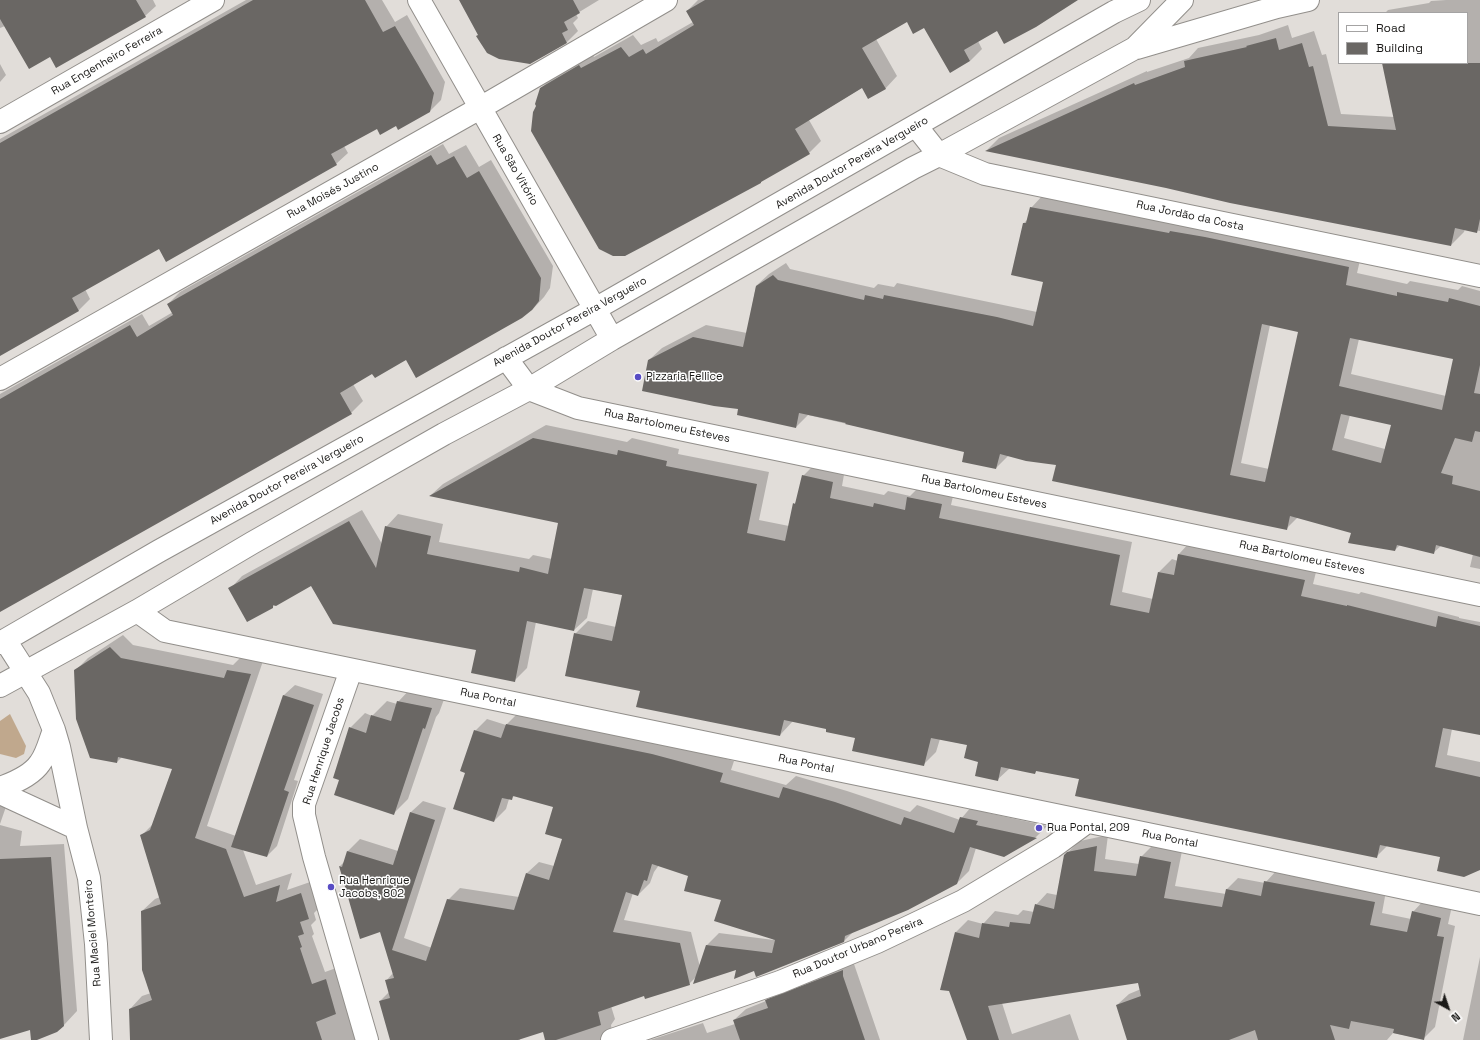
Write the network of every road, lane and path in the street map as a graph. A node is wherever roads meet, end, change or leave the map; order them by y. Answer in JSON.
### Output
{"nodes":[{"id":1,"x":213,"y":0,"type":"edge"},
{"id":2,"x":419,"y":0,"type":"edge"},
{"id":3,"x":666,"y":0,"type":"edge"},
{"id":4,"x":1139,"y":0,"type":"edge"},
{"id":5,"x":1182,"y":0,"type":"edge"},
{"id":6,"x":1308,"y":0,"type":"edge"},
{"id":7,"x":1136,"y":48,"type":"junction"},
{"id":8,"x":480,"y":108,"type":"junction"},
{"id":9,"x":0,"y":122,"type":"edge"},
{"id":10,"x":916,"y":126,"type":"junction"},
{"id":11,"x":939,"y":155,"type":"junction"},
{"id":12,"x":1480,"y":276,"type":"edge"},
{"id":13,"x":595,"y":309,"type":"junction"},
{"id":14,"x":612,"y":339,"type":"junction"},
{"id":15,"x":506,"y":358,"type":"junction"},
{"id":16,"x":0,"y":379,"type":"edge"},
{"id":17,"x":529,"y":389,"type":"junction"},
{"id":18,"x":1480,"y":595,"type":"edge"},
{"id":19,"x":137,"y":611,"type":"junction"},
{"id":20,"x":2,"y":642,"type":"edge"},
{"id":21,"x":351,"y":670,"type":"junction"},
{"id":22,"x":26,"y":672,"type":"junction"},
{"id":23,"x":0,"y":686,"type":"edge"},
{"id":24,"x":54,"y":730,"type":"junction"},
{"id":25,"x":0,"y":788,"type":"edge"},
{"id":26,"x":0,"y":793,"type":"edge"},
{"id":27,"x":1087,"y":822,"type":"junction"},
{"id":28,"x":76,"y":828,"type":"junction"},
{"id":29,"x":1480,"y":903,"type":"edge"},
{"id":30,"x":101,"y":1040,"type":"edge"},
{"id":31,"x":367,"y":1040,"type":"edge"},
{"id":32,"x":612,"y":1040,"type":"edge"}],
"edges":[{"from":1,"to":9,"type":"street","name":"Rua Engenheiro Ferreira"},
{"from":2,"to":8,"type":"street","name":"Rua São Vitório"},
{"from":3,"to":8,"type":"street","name":"Rua Moisés Justino"},
{"from":4,"to":10,"type":"street","name":"Avenida Doutor Pereira Vergueiro"},
{"from":5,"to":7,"type":"street"},
{"from":6,"to":7,"type":"street"},
{"from":7,"to":11,"type":"street"},
{"from":8,"to":13,"type":"street","name":"Rua São Vitório"},
{"from":8,"to":16,"type":"street","name":"Rua Moisés Justino"},
{"from":10,"to":11,"type":"street","name":"Rua Jordão da Costa"},
{"from":10,"to":13,"type":"street","name":"Avenida Doutor Pereira Vergueiro"},
{"from":11,"to":12,"type":"street","name":"Rua Jordão da Costa"},
{"from":11,"to":14,"type":"street"},
{"from":13,"to":14,"type":"street","name":"Rua São Vitório"},
{"from":13,"to":15,"type":"street","name":"Avenida Doutor Pereira Vergueiro"},
{"from":14,"to":17,"type":"street"},
{"from":15,"to":17,"type":"street"},
{"from":15,"to":20,"type":"street","name":"Avenida Doutor Pereira Vergueiro"},
{"from":17,"to":18,"type":"street","name":"Rua Bartolomeu Esteves"},
{"from":17,"to":19,"type":"street"},
{"from":19,"to":21,"type":"street","name":"Rua Pontal"},
{"from":19,"to":22,"type":"street"},
{"from":20,"to":22,"type":"street","name":"Rua Maciel Monteiro"},
{"from":21,"to":27,"type":"street","name":"Rua Pontal"},
{"from":21,"to":31,"type":"street","name":"Rua Henrique Jacobs"},
{"from":22,"to":23,"type":"street"},
{"from":22,"to":24,"type":"street","name":"Rua Maciel Monteiro"},
{"from":24,"to":25,"type":"street"},
{"from":24,"to":28,"type":"street","name":"Rua Maciel Monteiro"},
{"from":26,"to":28,"type":"street"},
{"from":27,"to":29,"type":"street","name":"Rua Pontal"},
{"from":27,"to":32,"type":"street","name":"Rua Doutor Urbano Pereira"},
{"from":28,"to":30,"type":"street","name":"Rua Maciel Monteiro"}]}
